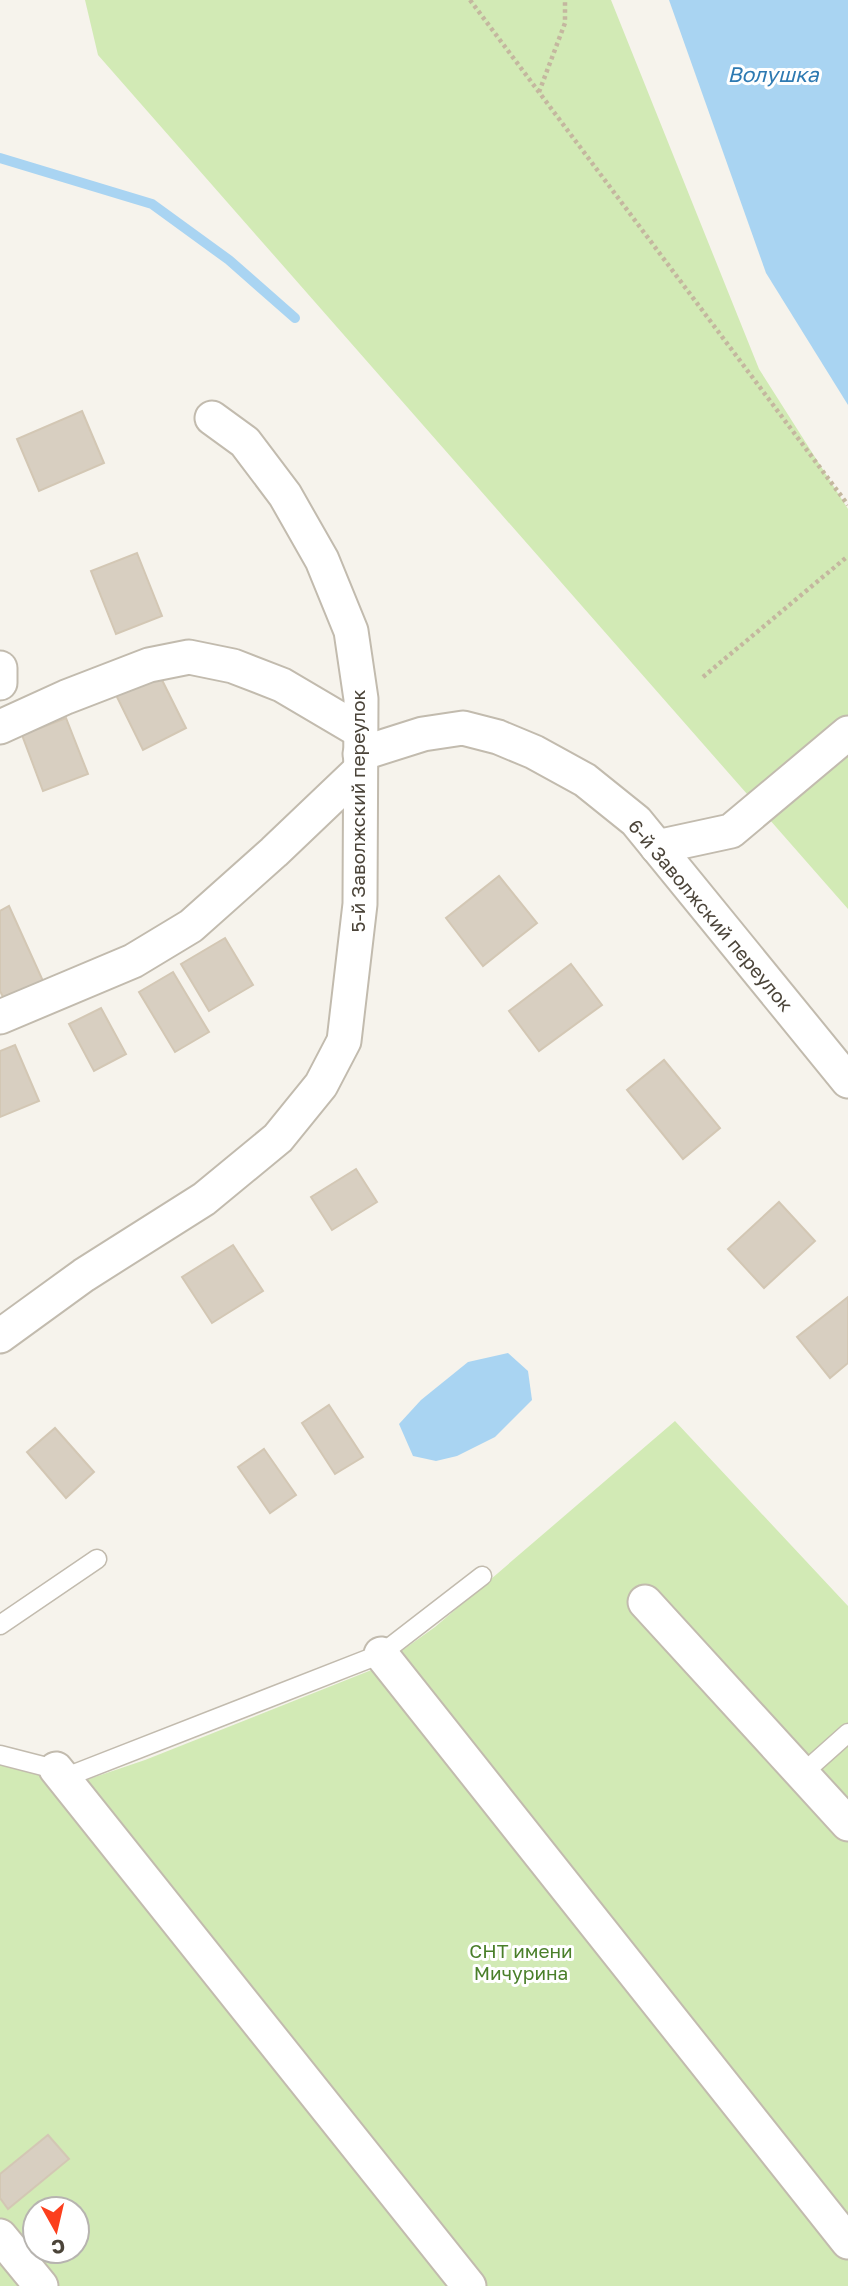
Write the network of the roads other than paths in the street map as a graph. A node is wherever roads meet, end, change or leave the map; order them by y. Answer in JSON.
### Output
{"nodes":[{"id":1,"x":212,"y":418,"type":"dead end"},
{"id":2,"x":0,"y":668,"type":"edge"},
{"id":3,"x":0,"y":683,"type":"edge"},
{"id":4,"x":0,"y":727,"type":"edge"},
{"id":5,"x":848,"y":733,"type":"edge"},
{"id":6,"x":360,"y":752,"type":"junction"},
{"id":7,"x":657,"y":847,"type":"junction"},
{"id":8,"x":0,"y":1017,"type":"edge"},
{"id":9,"x":848,"y":1081,"type":"edge"},
{"id":10,"x":0,"y":1336,"type":"edge"},
{"id":11,"x":97,"y":1559,"type":"dead end"},
{"id":12,"x":482,"y":1576,"type":"dead end"},
{"id":13,"x":645,"y":1602,"type":"dead end"},
{"id":14,"x":0,"y":1625,"type":"edge"},
{"id":15,"x":382,"y":1654,"type":"junction"},
{"id":16,"x":848,"y":1733,"type":"edge"},
{"id":17,"x":0,"y":1755,"type":"edge"},
{"id":18,"x":56,"y":1769,"type":"junction"},
{"id":19,"x":802,"y":1774,"type":"junction"},
{"id":20,"x":848,"y":1824,"type":"edge"},
{"id":21,"x":0,"y":2236,"type":"edge"},
{"id":22,"x":848,"y":2242,"type":"edge"},
{"id":23,"x":41,"y":2286,"type":"edge"},
{"id":24,"x":469,"y":2286,"type":"edge"}],
"edges":[{"from":1,"to":6,"type":"street","name":"5-й Заволжский переулок"},
{"from":2,"to":3,"type":"street"},
{"from":4,"to":6,"type":"street"},
{"from":5,"to":7,"type":"street"},
{"from":6,"to":7,"type":"street","name":"6-й Заволжский переулок"},
{"from":6,"to":8,"type":"street"},
{"from":6,"to":10,"type":"street","name":"5-й Заволжский переулок"},
{"from":7,"to":9,"type":"street","name":"6-й Заволжский переулок"},
{"from":11,"to":14,"type":"lane"},
{"from":12,"to":15,"type":"lane"},
{"from":13,"to":19,"type":"street"},
{"from":15,"to":18,"type":"lane"},
{"from":15,"to":22,"type":"street"},
{"from":16,"to":19,"type":"lane"},
{"from":17,"to":18,"type":"lane"},
{"from":18,"to":24,"type":"street"},
{"from":19,"to":20,"type":"street"},
{"from":21,"to":23,"type":"street"}]}
